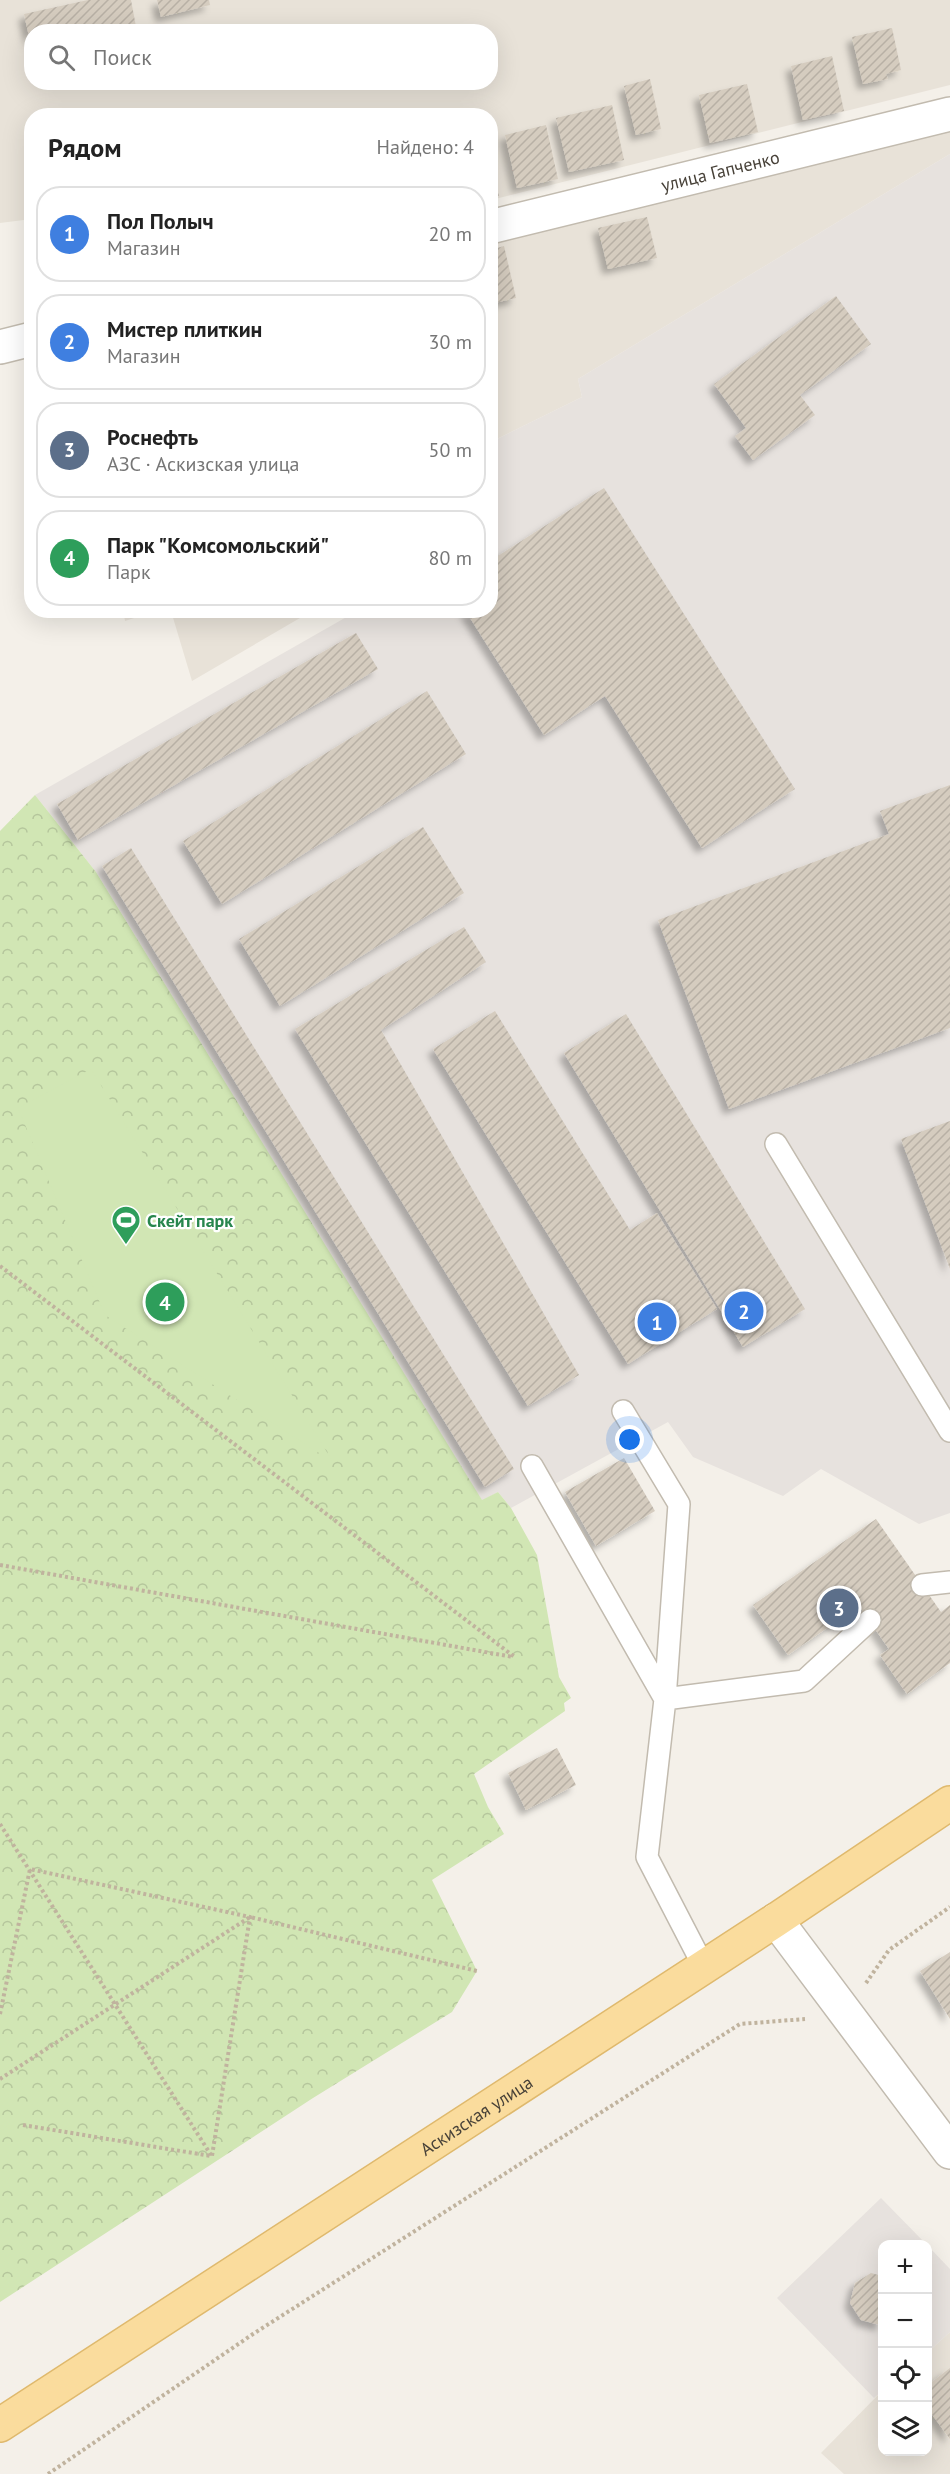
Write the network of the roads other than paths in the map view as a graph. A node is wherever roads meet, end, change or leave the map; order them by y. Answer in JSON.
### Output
{"nodes":[{"id":1,"x":950,"y":114,"type":"edge"},
{"id":2,"x":498,"y":225,"type":"edge"},
{"id":3,"x":24,"y":341,"type":"edge"},
{"id":4,"x":0,"y":347,"type":"edge"},
{"id":5,"x":776,"y":1144,"type":"dead end"},
{"id":6,"x":623,"y":1411,"type":"dead end"},
{"id":7,"x":950,"y":1431,"type":"edge"},
{"id":8,"x":532,"y":1466,"type":"dead end"},
{"id":9,"x":950,"y":1582,"type":"edge"},
{"id":10,"x":922,"y":1585,"type":"dead end"},
{"id":11,"x":870,"y":1620,"type":"dead end"},
{"id":12,"x":665,"y":1699,"type":"junction"},
{"id":13,"x":950,"y":1803,"type":"edge"},
{"id":14,"x":776,"y":1920,"type":"junction"},
{"id":15,"x":704,"y":1967,"type":"junction"},
{"id":16,"x":950,"y":2152,"type":"edge"},
{"id":17,"x":0,"y":2425,"type":"edge"}],
"edges":[{"from":1,"to":2,"type":"street","name":"улица Гапченко"},
{"from":3,"to":4,"type":"street"},
{"from":5,"to":7,"type":"lane"},
{"from":6,"to":12,"type":"lane"},
{"from":8,"to":12,"type":"lane"},
{"from":9,"to":10,"type":"lane"},
{"from":11,"to":12,"type":"lane"},
{"from":12,"to":15,"type":"lane"},
{"from":13,"to":14,"type":"main road","name":"Аскизская улица"},
{"from":14,"to":15,"type":"main road","name":"Аскизская улица"},
{"from":14,"to":16,"type":"street"},
{"from":15,"to":17,"type":"main road","name":"Аскизская улица"}]}
